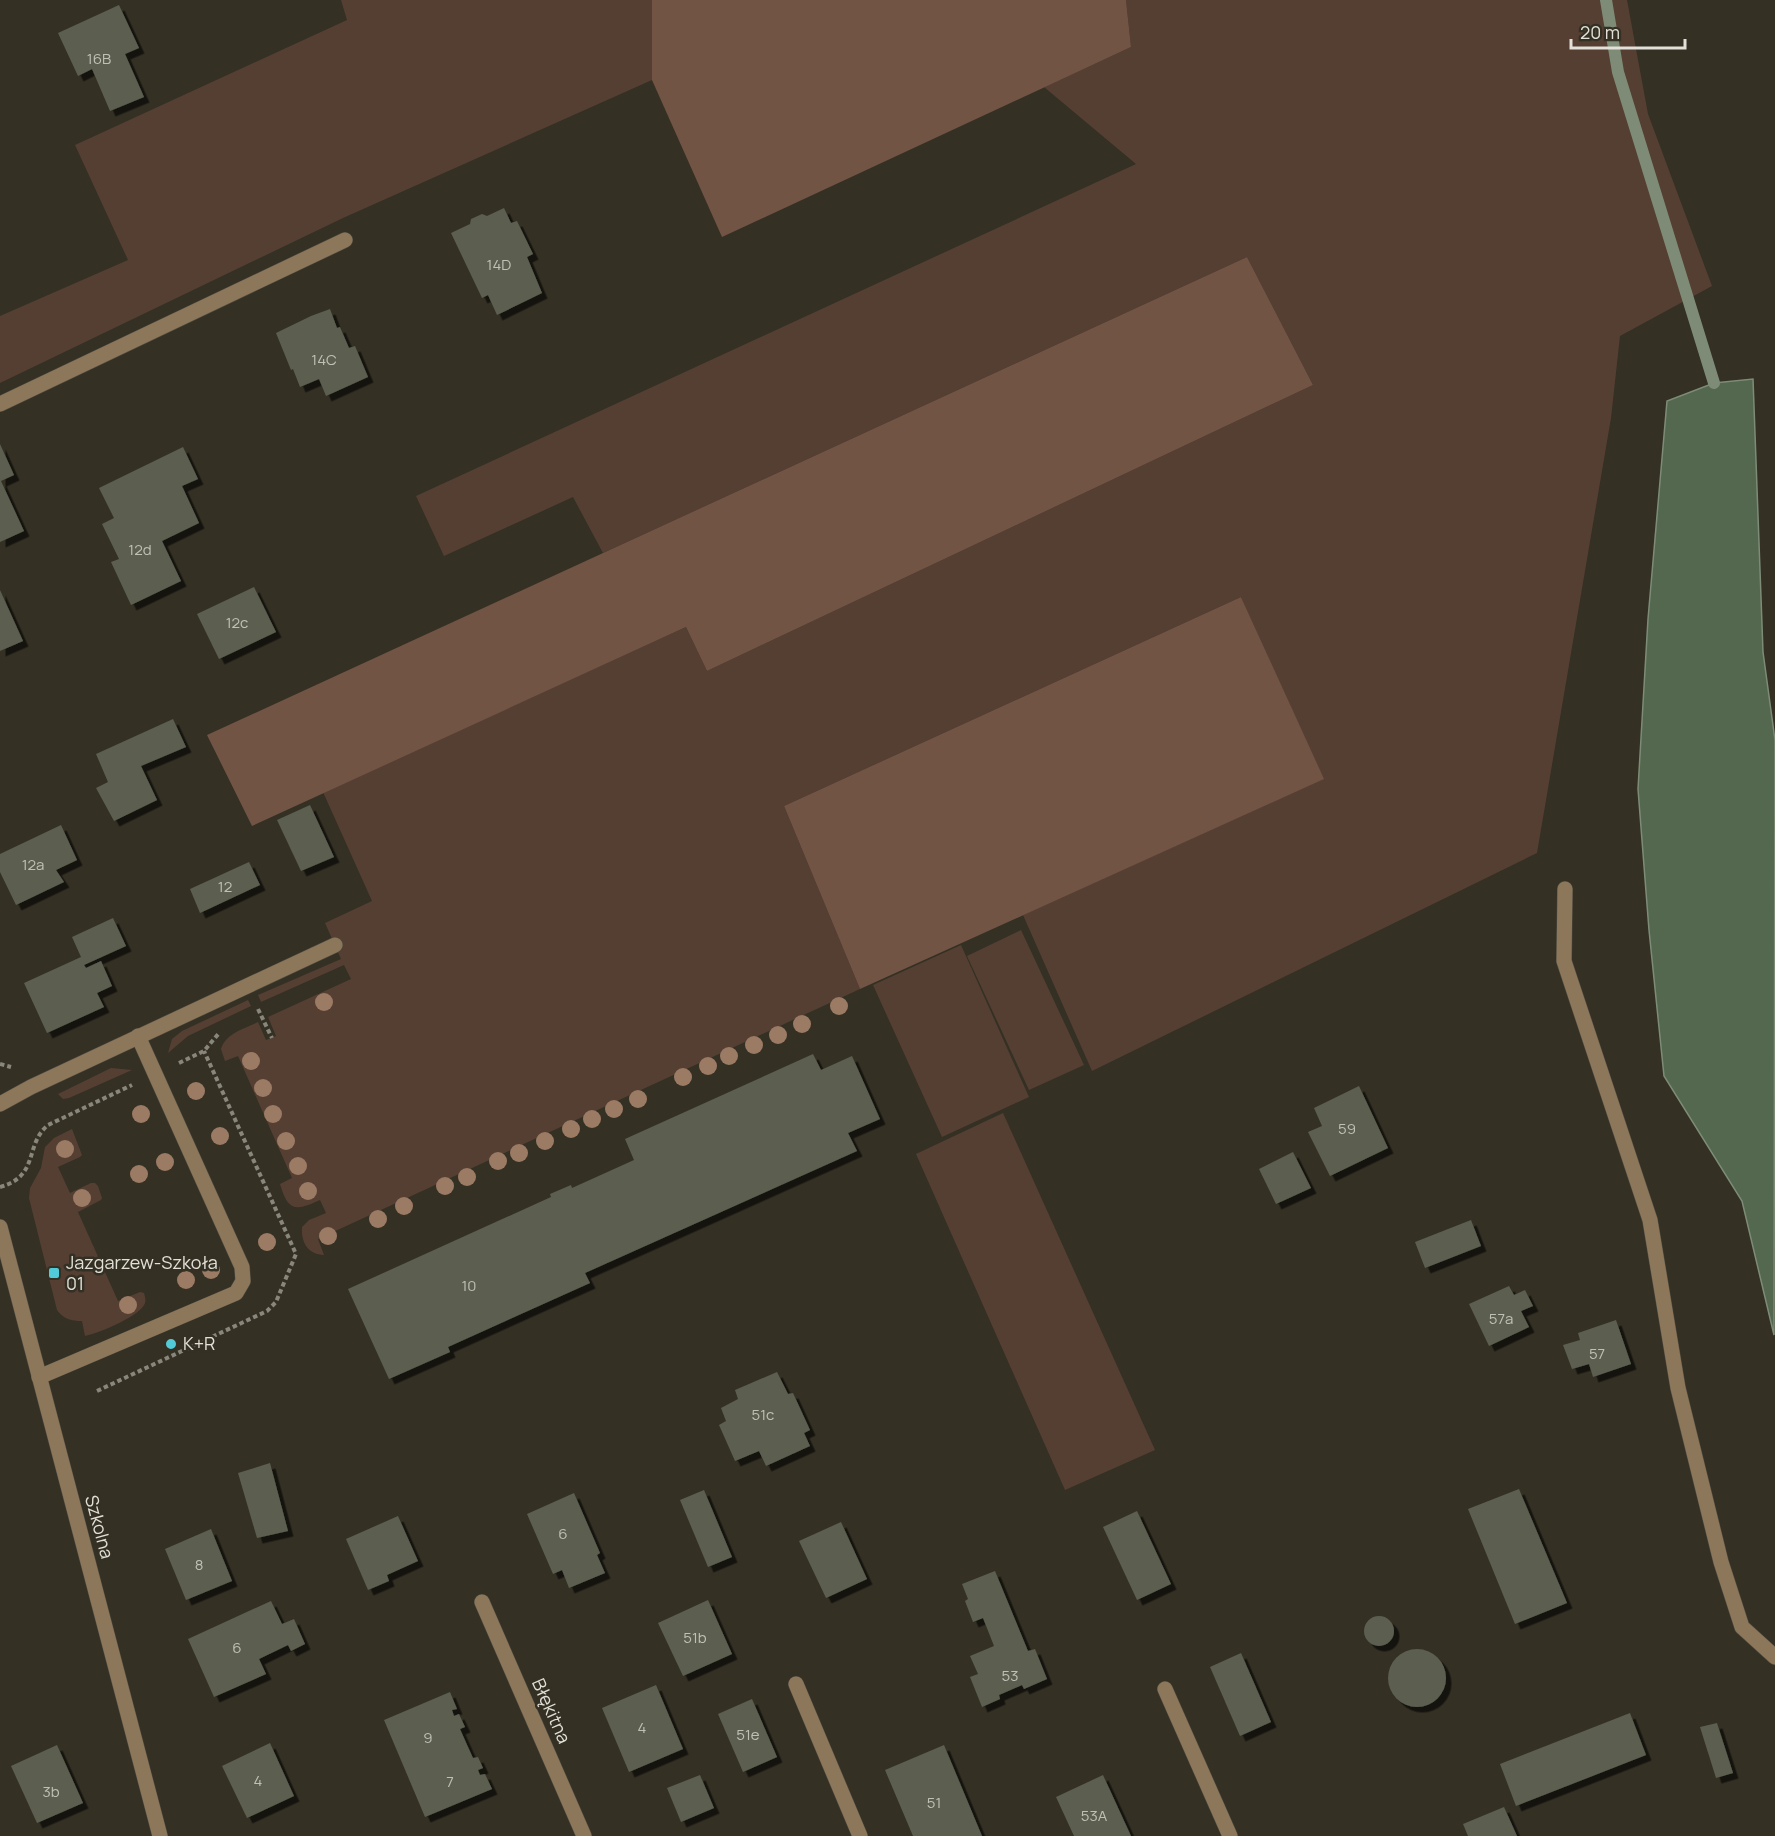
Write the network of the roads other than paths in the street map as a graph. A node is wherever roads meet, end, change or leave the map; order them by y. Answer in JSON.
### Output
{"nodes":[{"id":1,"x":345,"y":240,"type":"dead end"},
{"id":2,"x":0,"y":404,"type":"edge"},
{"id":3,"x":1565,"y":889,"type":"dead end"},
{"id":4,"x":335,"y":945,"type":"dead end"},
{"id":5,"x":138,"y":1036,"type":"junction"},
{"id":6,"x":0,"y":1104,"type":"edge"},
{"id":7,"x":0,"y":1227,"type":"edge"},
{"id":8,"x":39,"y":1377,"type":"junction"},
{"id":9,"x":482,"y":1602,"type":"dead end"},
{"id":10,"x":1775,"y":1657,"type":"edge"},
{"id":11,"x":796,"y":1684,"type":"dead end"},
{"id":12,"x":1165,"y":1689,"type":"dead end"},
{"id":13,"x":160,"y":1836,"type":"edge"},
{"id":14,"x":584,"y":1836,"type":"edge"},
{"id":15,"x":860,"y":1836,"type":"edge"},
{"id":16,"x":1230,"y":1836,"type":"edge"}],
"edges":[{"from":1,"to":2,"type":"street"},
{"from":3,"to":10,"type":"street"},
{"from":4,"to":5,"type":"street"},
{"from":5,"to":6,"type":"street"},
{"from":5,"to":8,"type":"street"},
{"from":7,"to":8,"type":"street","name":"Szkolna"},
{"from":8,"to":13,"type":"street","name":"Szkolna"},
{"from":9,"to":14,"type":"street","name":"Błękitna"},
{"from":11,"to":15,"type":"street"},
{"from":12,"to":16,"type":"street"}]}
